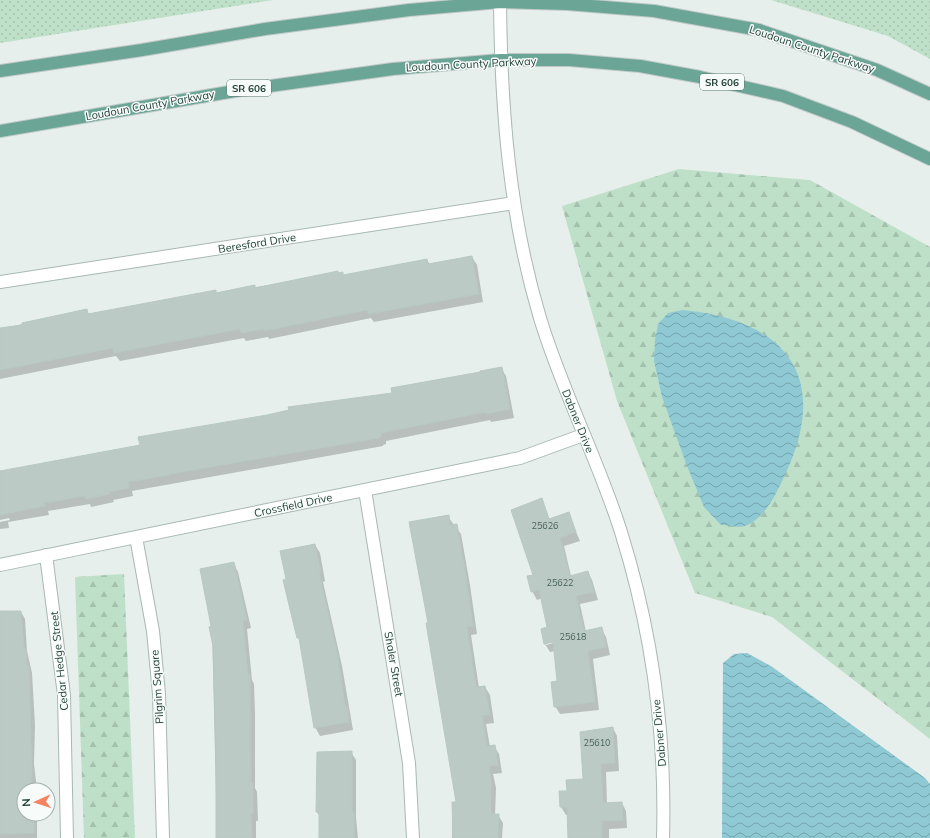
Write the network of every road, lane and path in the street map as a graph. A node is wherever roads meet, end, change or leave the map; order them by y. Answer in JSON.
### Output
{"nodes":[{"id":1,"x":500,"y":2,"type":"junction"},
{"id":2,"x":500,"y":60,"type":"junction"},
{"id":3,"x":0,"y":71,"type":"edge"},
{"id":4,"x":930,"y":94,"type":"edge"},
{"id":5,"x":0,"y":131,"type":"edge"},
{"id":6,"x":930,"y":159,"type":"edge"},
{"id":7,"x":514,"y":204,"type":"junction"},
{"id":8,"x":0,"y":282,"type":"edge"},
{"id":9,"x":583,"y":435,"type":"junction"},
{"id":10,"x":365,"y":490,"type":"junction"},
{"id":11,"x":136,"y":537,"type":"junction"},
{"id":12,"x":46,"y":555,"type":"junction"},
{"id":13,"x":0,"y":565,"type":"edge"},
{"id":14,"x":67,"y":838,"type":"edge"},
{"id":15,"x":163,"y":838,"type":"edge"},
{"id":16,"x":412,"y":838,"type":"edge"},
{"id":17,"x":663,"y":838,"type":"edge"}],
"edges":[{"from":1,"to":2,"type":"street","name":"Dabner Drive"},
{"from":1,"to":3,"type":"main road","name":"Loudoun County Parkway"},
{"from":1,"to":4,"type":"main road","name":"Loudoun County Parkway"},
{"from":2,"to":5,"type":"main road","name":"Loudoun County Parkway","number":"SR 606"},
{"from":2,"to":6,"type":"main road","name":"Loudoun County Parkway","number":"SR 606"},
{"from":2,"to":7,"type":"street","name":"Dabner Drive"},
{"from":7,"to":8,"type":"street","name":"Beresford Drive"},
{"from":7,"to":9,"type":"street","name":"Dabner Drive"},
{"from":9,"to":10,"type":"street","name":"Crossfield Drive"},
{"from":9,"to":17,"type":"street","name":"Dabner Drive"},
{"from":10,"to":11,"type":"street","name":"Crossfield Drive"},
{"from":10,"to":16,"type":"street","name":"Shaler Street"},
{"from":11,"to":12,"type":"street","name":"Crossfield Drive"},
{"from":11,"to":15,"type":"street","name":"Pilgrim Square"},
{"from":12,"to":13,"type":"street","name":"Crossfield Drive"},
{"from":12,"to":14,"type":"street","name":"Cedar Hedge Street"}]}
